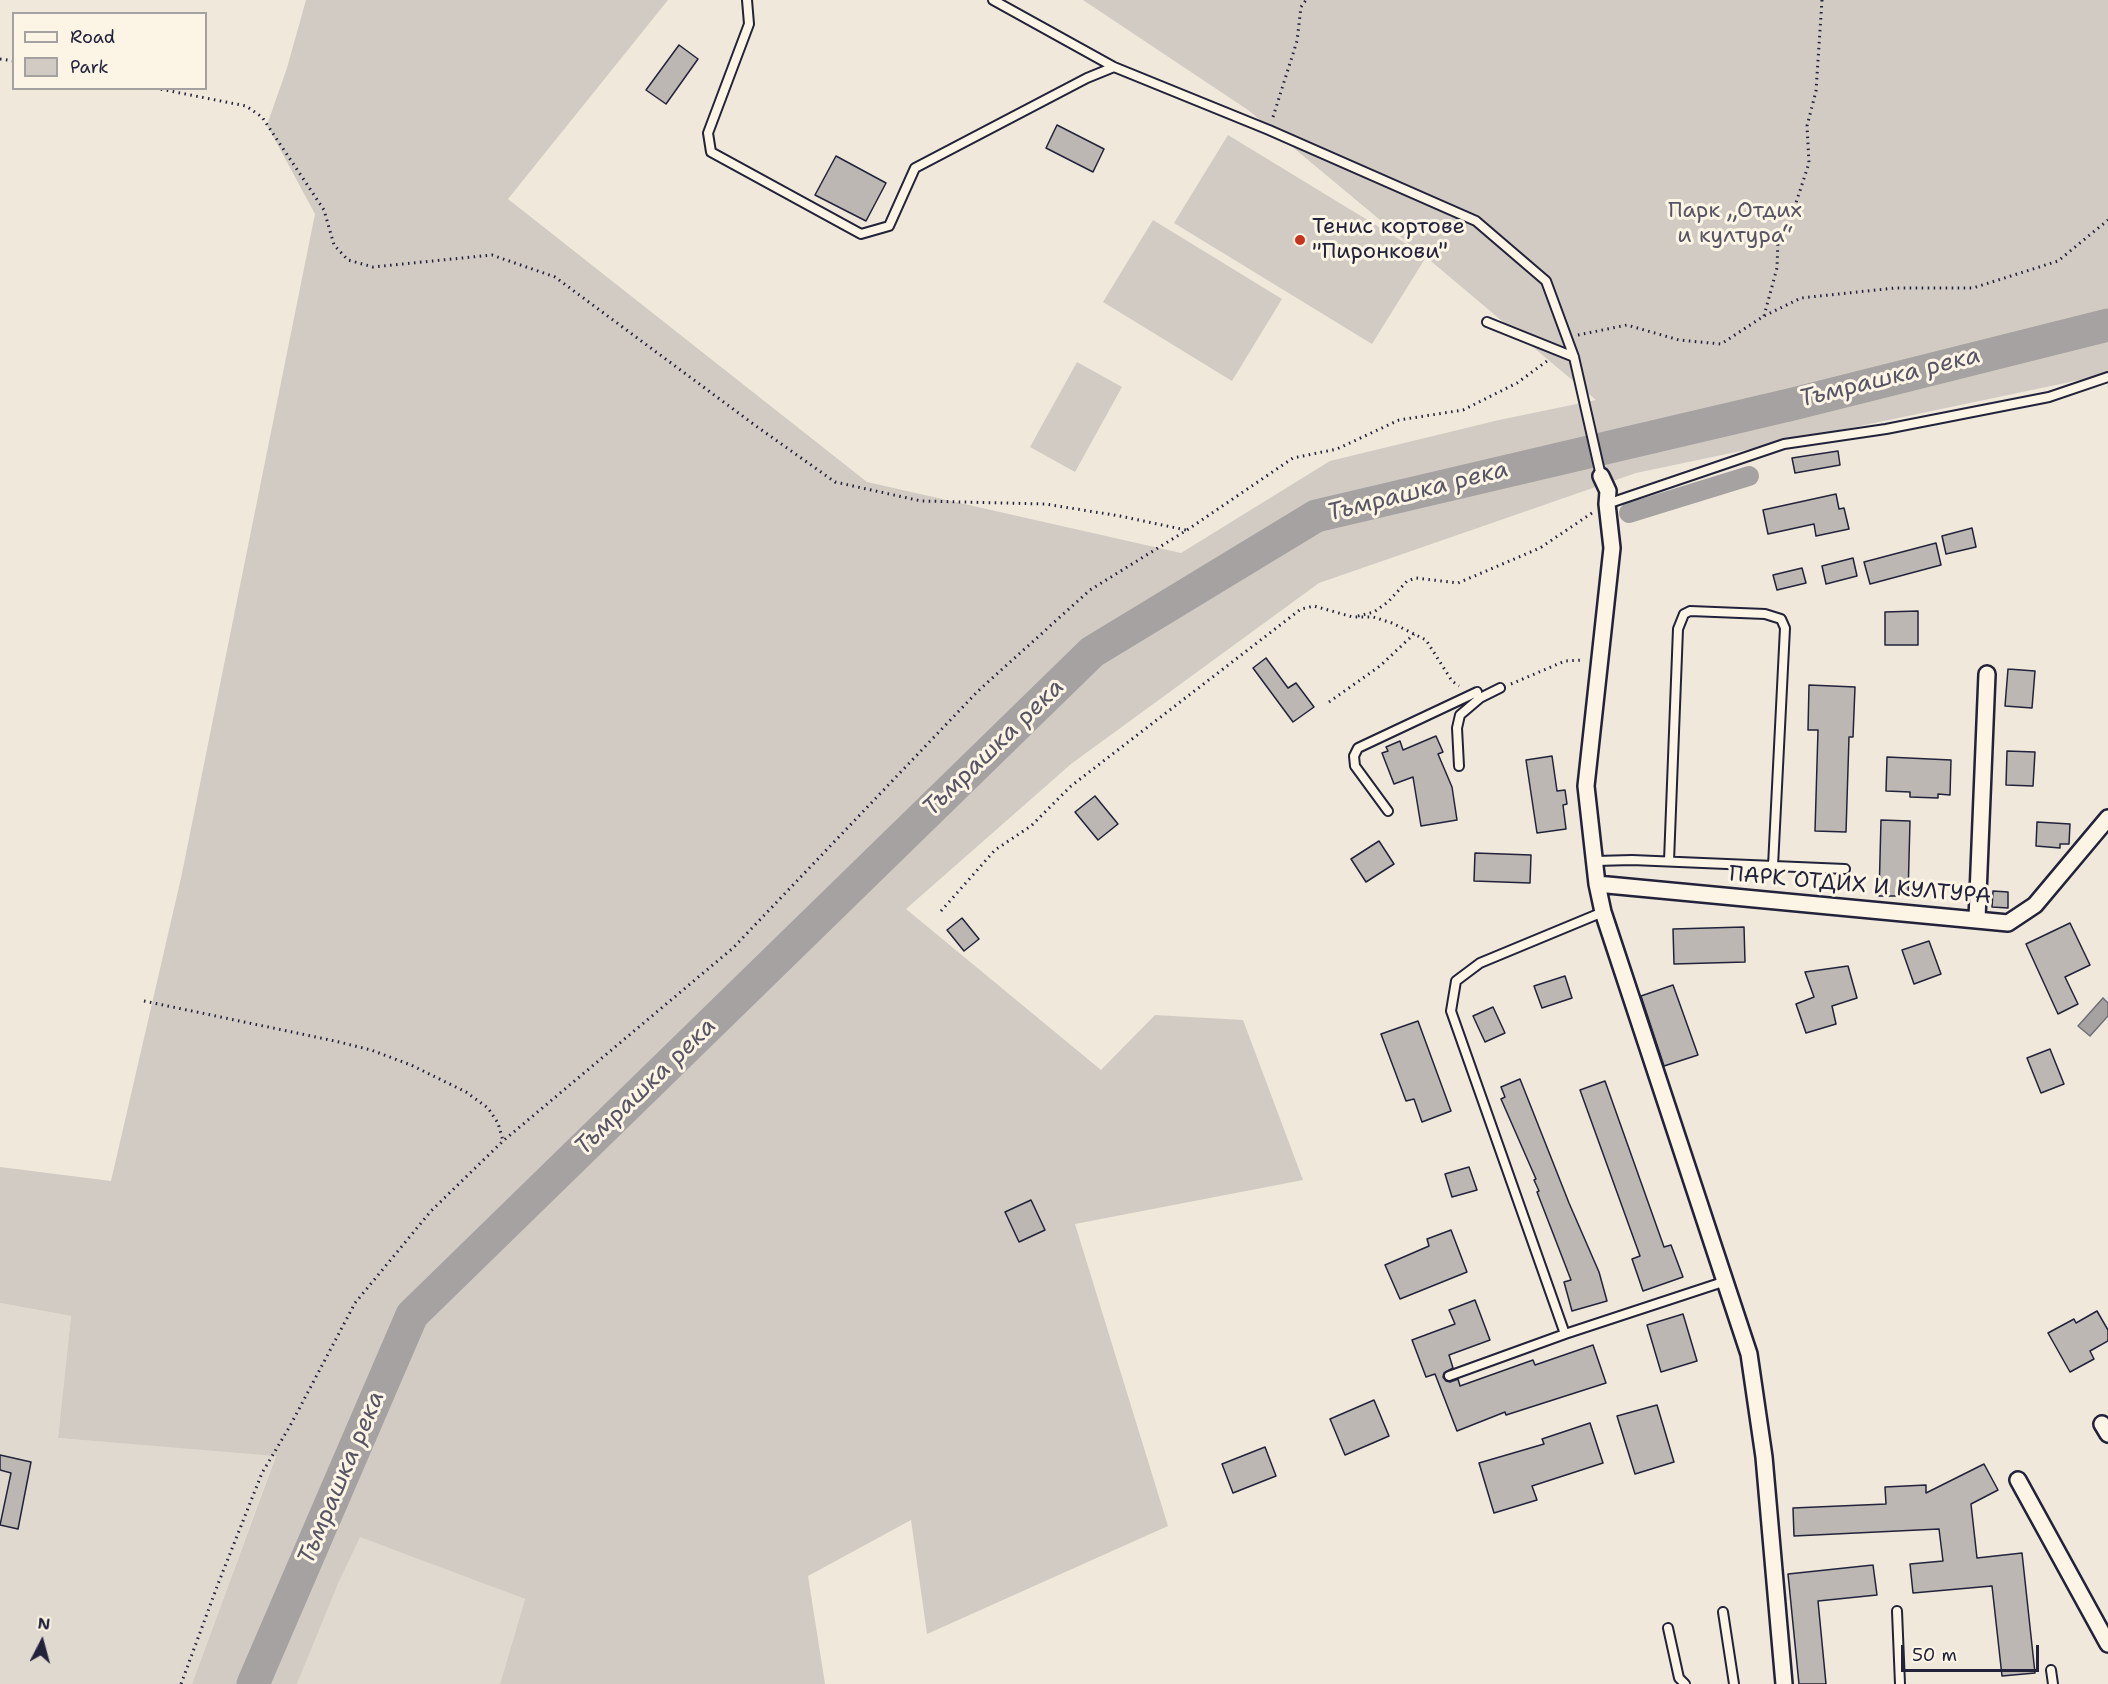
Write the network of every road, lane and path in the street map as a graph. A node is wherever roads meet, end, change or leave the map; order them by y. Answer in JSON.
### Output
{"nodes":[{"id":1,"x":747,"y":0,"type":"edge"},
{"id":2,"x":993,"y":0,"type":"edge"},
{"id":3,"x":1306,"y":0,"type":"edge"},
{"id":4,"x":1822,"y":0,"type":"edge"},
{"id":5,"x":1114,"y":67,"type":"junction"},
{"id":6,"x":165,"y":90,"type":"edge"},
{"id":7,"x":1269,"y":130,"type":"junction"},
{"id":8,"x":2108,"y":220,"type":"edge"},
{"id":9,"x":1764,"y":316,"type":"junction"},
{"id":10,"x":1487,"y":322,"type":"dead end"},
{"id":11,"x":1567,"y":337,"type":"junction"},
{"id":12,"x":1558,"y":350,"type":"junction"},
{"id":13,"x":1574,"y":357,"type":"junction"},
{"id":14,"x":2108,"y":377,"type":"edge"},
{"id":15,"x":1601,"y":476,"type":"joint"},
{"id":16,"x":1607,"y":504,"type":"junction"},
{"id":17,"x":1187,"y":530,"type":"junction"},
{"id":18,"x":1353,"y":618,"type":"junction"},
{"id":19,"x":1414,"y":634,"type":"junction"},
{"id":20,"x":1600,"y":671,"type":"junction"},
{"id":21,"x":1987,"y":674,"type":"dead end"},
{"id":22,"x":1500,"y":688,"type":"joint"},
{"id":23,"x":1477,"y":692,"type":"joint"},
{"id":24,"x":1329,"y":702,"type":"dead end"},
{"id":25,"x":1459,"y":766,"type":"dead end"},
{"id":26,"x":1388,"y":811,"type":"dead end"},
{"id":27,"x":2108,"y":818,"type":"edge"},
{"id":28,"x":1596,"y":861,"type":"junction"},
{"id":29,"x":1670,"y":861,"type":"junction"},
{"id":30,"x":1773,"y":866,"type":"junction"},
{"id":31,"x":1845,"y":869,"type":"dead end"},
{"id":32,"x":1598,"y":884,"type":"junction"},
{"id":33,"x":941,"y":911,"type":"dead end"},
{"id":34,"x":1604,"y":912,"type":"junction"},
{"id":35,"x":1977,"y":919,"type":"junction"},
{"id":36,"x":144,"y":1001,"type":"dead end"},
{"id":37,"x":503,"y":1141,"type":"junction"},
{"id":38,"x":1726,"y":1281,"type":"junction"},
{"id":39,"x":1565,"y":1334,"type":"junction"},
{"id":40,"x":1449,"y":1376,"type":"dead end"},
{"id":41,"x":2018,"y":1480,"type":"dead end"},
{"id":42,"x":1897,"y":1611,"type":"dead end"},
{"id":43,"x":1723,"y":1612,"type":"dead end"},
{"id":44,"x":1668,"y":1628,"type":"dead end"},
{"id":45,"x":2108,"y":1644,"type":"edge"},
{"id":46,"x":2051,"y":1670,"type":"dead end"},
{"id":47,"x":181,"y":1684,"type":"edge"},
{"id":48,"x":1684,"y":1684,"type":"edge"},
{"id":49,"x":1734,"y":1684,"type":"edge"},
{"id":50,"x":1784,"y":1684,"type":"edge"},
{"id":51,"x":1900,"y":1684,"type":"edge"},
{"id":52,"x":2053,"y":1684,"type":"edge"}],
"edges":[{"from":1,"to":5,"type":"lane"},
{"from":2,"to":5,"type":"lane"},
{"from":3,"to":7,"type":"path"},
{"from":4,"to":9,"type":"path"},
{"from":5,"to":7,"type":"lane"},
{"from":6,"to":17,"type":"path"},
{"from":7,"to":11,"type":"lane"},
{"from":8,"to":9,"type":"path"},
{"from":9,"to":11,"type":"path"},
{"from":10,"to":12,"type":"lane"},
{"from":11,"to":13,"type":"lane"},
{"from":12,"to":13,"type":"lane"},
{"from":12,"to":17,"type":"path"},
{"from":13,"to":15,"type":"lane"},
{"from":14,"to":16,"type":"lane"},
{"from":15,"to":16,"type":"street"},
{"from":16,"to":18,"type":"path"},
{"from":16,"to":20,"type":"street"},
{"from":17,"to":37,"type":"path"},
{"from":18,"to":19,"type":"path"},
{"from":18,"to":33,"type":"path"},
{"from":19,"to":23,"type":"path"},
{"from":19,"to":24,"type":"path"},
{"from":20,"to":22,"type":"path"},
{"from":20,"to":28,"type":"street"},
{"from":21,"to":35,"type":"street"},
{"from":22,"to":25,"type":"lane"},
{"from":23,"to":26,"type":"lane"},
{"from":27,"to":35,"type":"street","name":"ПАРК ОТДИХ И КУЛТУРА"},
{"from":28,"to":29,"type":"lane"},
{"from":28,"to":32,"type":"street"},
{"from":29,"to":30,"type":"lane"},
{"from":29,"to":30,"type":"lane"},
{"from":30,"to":31,"type":"lane"},
{"from":32,"to":34,"type":"street"},
{"from":32,"to":35,"type":"street","name":"ПАРК ОТДИХ И КУЛТУРА"},
{"from":34,"to":38,"type":"street"},
{"from":34,"to":39,"type":"lane"},
{"from":36,"to":37,"type":"path"},
{"from":37,"to":47,"type":"path"},
{"from":38,"to":39,"type":"lane"},
{"from":38,"to":50,"type":"street"},
{"from":39,"to":40,"type":"lane"},
{"from":41,"to":45,"type":"street"},
{"from":42,"to":51,"type":"lane"},
{"from":43,"to":49,"type":"lane"},
{"from":44,"to":48,"type":"lane"},
{"from":46,"to":52,"type":"lane"}]}
